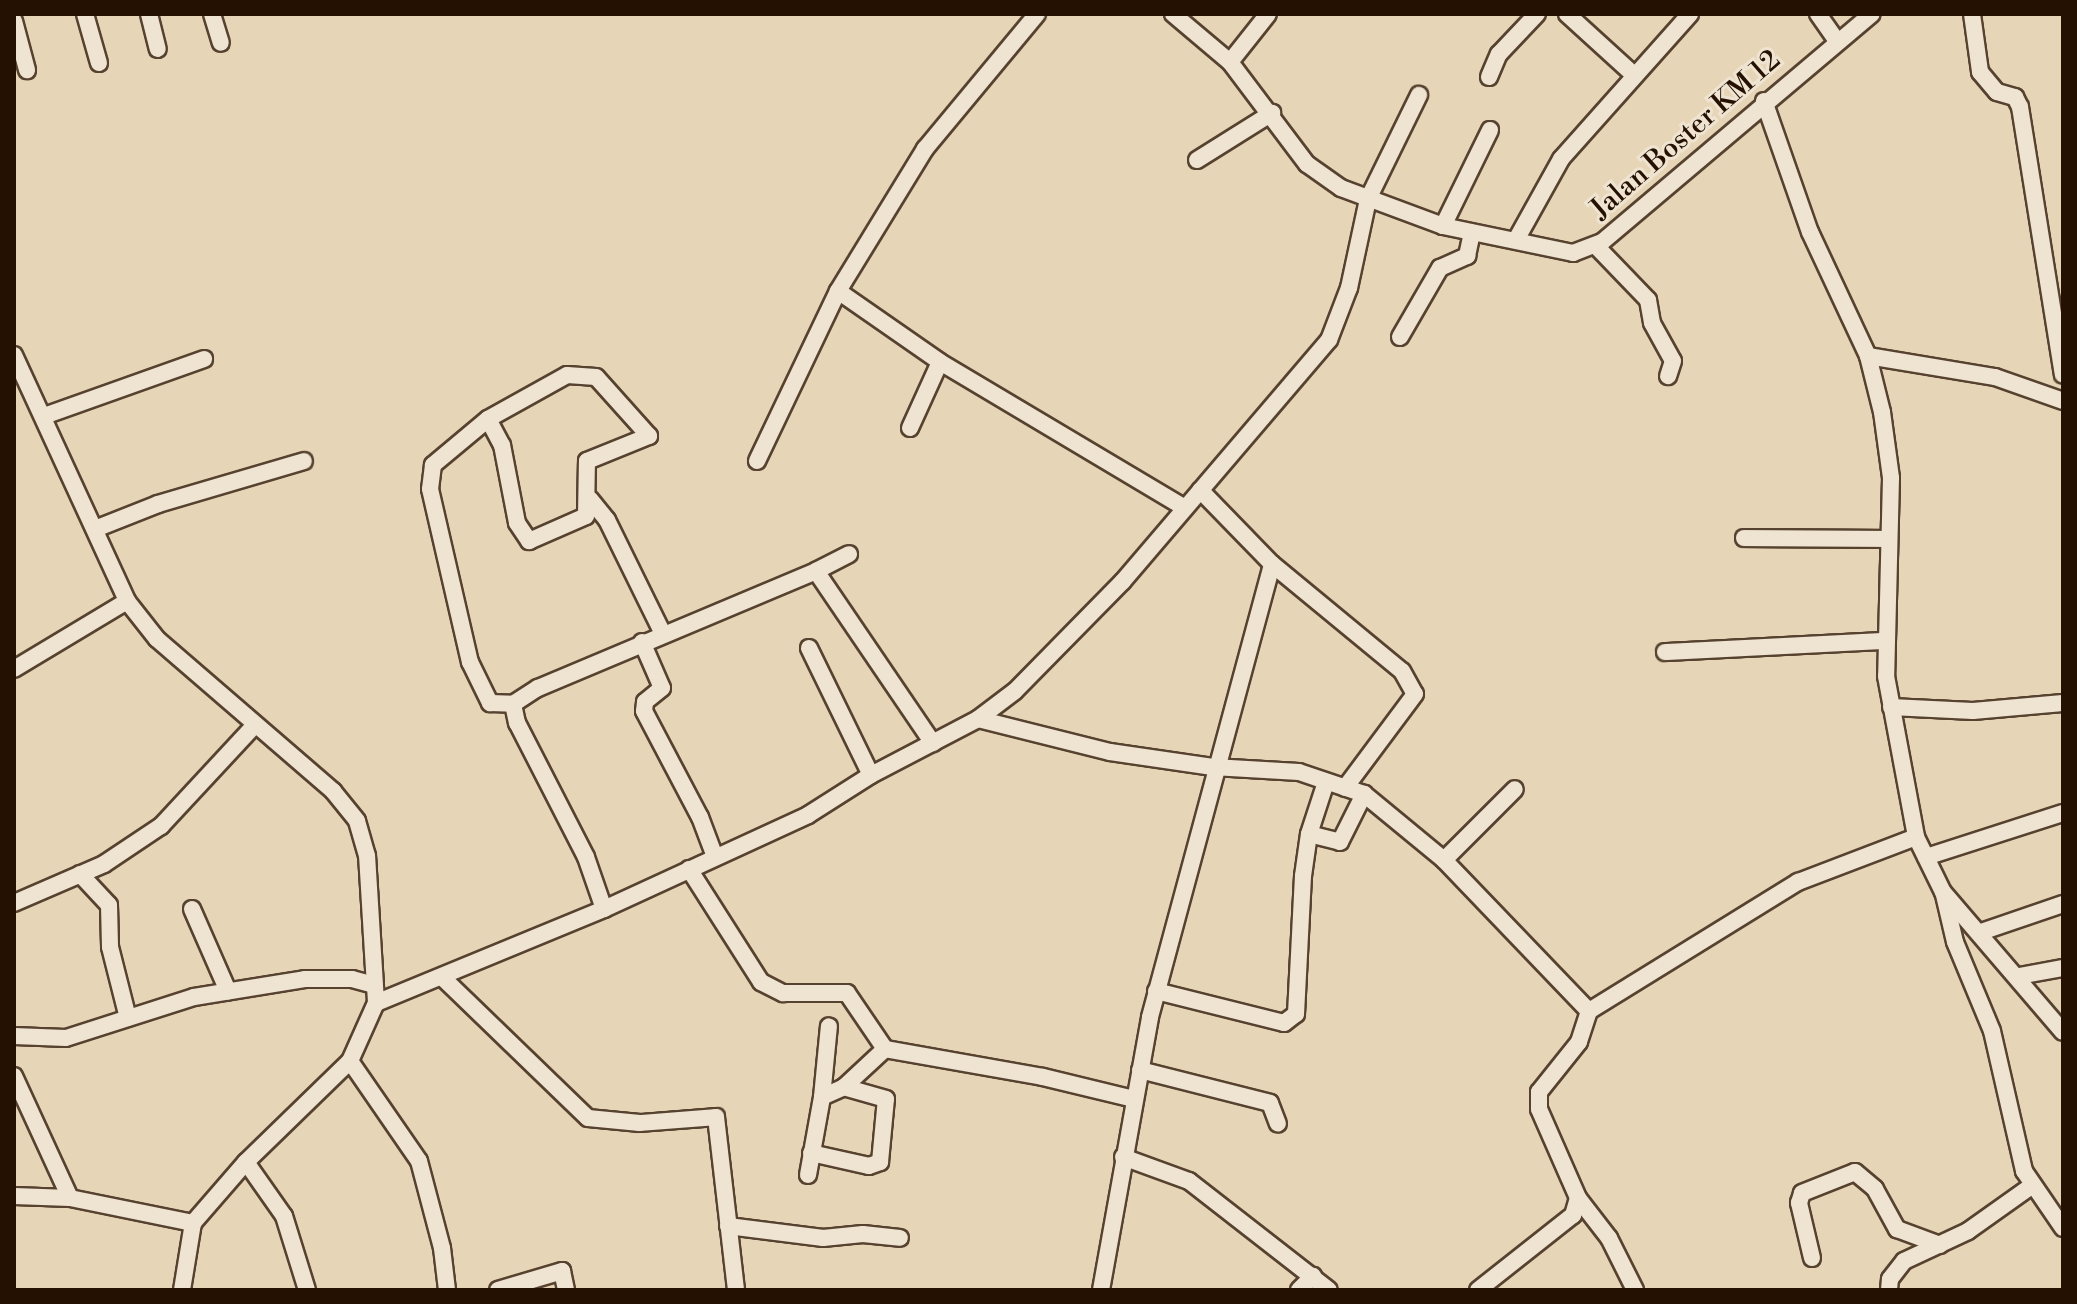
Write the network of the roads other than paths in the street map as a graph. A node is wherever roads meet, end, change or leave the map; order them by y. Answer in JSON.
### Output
{"nodes":[{"id":1,"x":85,"y":14,"type":"edge"},
{"id":2,"x":149,"y":14,"type":"edge"},
{"id":3,"x":212,"y":14,"type":"edge"},
{"id":4,"x":1037,"y":14,"type":"edge"},
{"id":5,"x":1173,"y":14,"type":"edge"},
{"id":6,"x":1268,"y":14,"type":"edge"},
{"id":7,"x":1537,"y":14,"type":"edge"},
{"id":8,"x":1567,"y":14,"type":"edge"},
{"id":9,"x":1690,"y":14,"type":"edge"},
{"id":10,"x":1818,"y":14,"type":"edge"},
{"id":11,"x":1872,"y":14,"type":"edge"},
{"id":12,"x":1972,"y":14,"type":"edge"},
{"id":13,"x":14,"y":21,"type":"edge"},
{"id":14,"x":1836,"y":40,"type":"junction"},
{"id":15,"x":221,"y":43,"type":"dead end"},
{"id":16,"x":158,"y":49,"type":"dead end"},
{"id":17,"x":1230,"y":62,"type":"junction"},
{"id":18,"x":99,"y":63,"type":"dead end"},
{"id":19,"x":27,"y":70,"type":"dead end"},
{"id":20,"x":1634,"y":75,"type":"junction"},
{"id":21,"x":1489,"y":77,"type":"dead end"},
{"id":22,"x":1419,"y":95,"type":"dead end"},
{"id":23,"x":1764,"y":101,"type":"junction"},
{"id":24,"x":1272,"y":113,"type":"junction"},
{"id":25,"x":1490,"y":130,"type":"dead end"},
{"id":26,"x":1197,"y":160,"type":"dead end"},
{"id":27,"x":1368,"y":199,"type":"junction"},
{"id":28,"x":1443,"y":226,"type":"junction"},
{"id":29,"x":1472,"y":233,"type":"junction"},
{"id":30,"x":1516,"y":240,"type":"junction"},
{"id":31,"x":1596,"y":246,"type":"junction"},
{"id":32,"x":838,"y":291,"type":"junction"},
{"id":33,"x":1400,"y":337,"type":"dead end"},
{"id":34,"x":14,"y":355,"type":"edge"},
{"id":35,"x":1868,"y":356,"type":"junction"},
{"id":36,"x":204,"y":359,"type":"dead end"},
{"id":37,"x":940,"y":362,"type":"junction"},
{"id":38,"x":2063,"y":375,"type":"edge"},
{"id":39,"x":1668,"y":376,"type":"dead end"},
{"id":40,"x":2063,"y":401,"type":"edge"},
{"id":41,"x":44,"y":416,"type":"junction"},
{"id":42,"x":488,"y":419,"type":"junction"},
{"id":43,"x":910,"y":428,"type":"dead end"},
{"id":44,"x":304,"y":461,"type":"dead end"},
{"id":45,"x":757,"y":461,"type":"dead end"},
{"id":46,"x":1200,"y":490,"type":"junction"},
{"id":47,"x":590,"y":499,"type":"junction"},
{"id":48,"x":1185,"y":508,"type":"junction"},
{"id":49,"x":95,"y":529,"type":"junction"},
{"id":50,"x":1744,"y":538,"type":"dead end"},
{"id":51,"x":1887,"y":539,"type":"junction"},
{"id":52,"x":849,"y":554,"type":"dead end"},
{"id":53,"x":1272,"y":564,"type":"junction"},
{"id":54,"x":816,"y":571,"type":"junction"},
{"id":55,"x":127,"y":601,"type":"junction"},
{"id":56,"x":663,"y":634,"type":"junction"},
{"id":57,"x":1884,"y":641,"type":"junction"},
{"id":58,"x":642,"y":642,"type":"junction"},
{"id":59,"x":809,"y":648,"type":"dead end"},
{"id":60,"x":1665,"y":652,"type":"dead end"},
{"id":61,"x":14,"y":669,"type":"edge"},
{"id":62,"x":2063,"y":703,"type":"edge"},
{"id":63,"x":513,"y":704,"type":"junction"},
{"id":64,"x":1891,"y":707,"type":"junction"},
{"id":65,"x":978,"y":719,"type":"junction"},
{"id":66,"x":254,"y":726,"type":"junction"},
{"id":67,"x":933,"y":743,"type":"junction"},
{"id":68,"x":1213,"y":767,"type":"junction"},
{"id":69,"x":871,"y":775,"type":"junction"},
{"id":70,"x":1326,"y":782,"type":"junction"},
{"id":71,"x":1345,"y":788,"type":"junction"},
{"id":72,"x":1515,"y":789,"type":"dead end"},
{"id":73,"x":1364,"y":794,"type":"junction"},
{"id":74,"x":2063,"y":813,"type":"edge"},
{"id":75,"x":1309,"y":834,"type":"junction"},
{"id":76,"x":1916,"y":837,"type":"junction"},
{"id":77,"x":715,"y":857,"type":"junction"},
{"id":78,"x":1926,"y":857,"type":"junction"},
{"id":79,"x":1444,"y":860,"type":"junction"},
{"id":80,"x":689,"y":869,"type":"junction"},
{"id":81,"x":80,"y":874,"type":"junction"},
{"id":82,"x":1943,"y":892,"type":"junction"},
{"id":83,"x":14,"y":903,"type":"edge"},
{"id":84,"x":2063,"y":904,"type":"edge"},
{"id":85,"x":192,"y":909,"type":"dead end"},
{"id":86,"x":604,"y":909,"type":"junction"},
{"id":87,"x":1981,"y":932,"type":"junction"},
{"id":88,"x":2063,"y":968,"type":"edge"},
{"id":89,"x":2019,"y":976,"type":"junction"},
{"id":90,"x":444,"y":979,"type":"junction"},
{"id":91,"x":374,"y":985,"type":"junction"},
{"id":92,"x":228,"y":991,"type":"junction"},
{"id":93,"x":1156,"y":991,"type":"junction"},
{"id":94,"x":376,"y":1003,"type":"junction"},
{"id":95,"x":1589,"y":1011,"type":"junction"},
{"id":96,"x":128,"y":1018,"type":"junction"},
{"id":97,"x":829,"y":1026,"type":"dead end"},
{"id":98,"x":2063,"y":1032,"type":"edge"},
{"id":99,"x":14,"y":1036,"type":"edge"},
{"id":100,"x":885,"y":1049,"type":"junction"},
{"id":101,"x":350,"y":1061,"type":"junction"},
{"id":102,"x":1140,"y":1070,"type":"junction"},
{"id":103,"x":14,"y":1076,"type":"edge"},
{"id":104,"x":844,"y":1087,"type":"junction"},
{"id":105,"x":822,"y":1097,"type":"junction"},
{"id":106,"x":1134,"y":1099,"type":"junction"},
{"id":107,"x":1278,"y":1124,"type":"dead end"},
{"id":108,"x":811,"y":1153,"type":"junction"},
{"id":109,"x":1123,"y":1157,"type":"junction"},
{"id":110,"x":246,"y":1162,"type":"junction"},
{"id":111,"x":808,"y":1175,"type":"dead end"},
{"id":112,"x":2030,"y":1187,"type":"junction"},
{"id":113,"x":14,"y":1196,"type":"edge"},
{"id":114,"x":70,"y":1198,"type":"junction"},
{"id":115,"x":1578,"y":1198,"type":"junction"},
{"id":116,"x":193,"y":1223,"type":"junction"},
{"id":117,"x":728,"y":1226,"type":"junction"},
{"id":118,"x":2063,"y":1228,"type":"edge"},
{"id":119,"x":900,"y":1238,"type":"dead end"},
{"id":120,"x":1940,"y":1245,"type":"junction"},
{"id":121,"x":1812,"y":1258,"type":"dead end"},
{"id":122,"x":1313,"y":1276,"type":"junction"},
{"id":123,"x":182,"y":1290,"type":"edge"},
{"id":124,"x":307,"y":1290,"type":"edge"},
{"id":125,"x":447,"y":1290,"type":"edge"},
{"id":126,"x":498,"y":1290,"type":"edge"},
{"id":127,"x":566,"y":1290,"type":"edge"},
{"id":128,"x":736,"y":1290,"type":"edge"},
{"id":129,"x":1101,"y":1290,"type":"edge"},
{"id":130,"x":1299,"y":1290,"type":"edge"},
{"id":131,"x":1329,"y":1290,"type":"edge"},
{"id":132,"x":1478,"y":1290,"type":"edge"},
{"id":133,"x":1635,"y":1290,"type":"edge"},
{"id":134,"x":1889,"y":1290,"type":"edge"}],
"edges":[{"from":1,"to":18,"type":"street"},
{"from":2,"to":16,"type":"street"},
{"from":3,"to":15,"type":"street"},
{"from":4,"to":32,"type":"street"},
{"from":5,"to":17,"type":"street","name":"Jalan Boster KM 12"},
{"from":6,"to":17,"type":"street"},
{"from":7,"to":21,"type":"street"},
{"from":8,"to":20,"type":"street"},
{"from":9,"to":20,"type":"street"},
{"from":10,"to":14,"type":"street"},
{"from":11,"to":14,"type":"street","name":"Jalan Boster KM 12"},
{"from":12,"to":38,"type":"street"},
{"from":13,"to":19,"type":"street"},
{"from":14,"to":23,"type":"street","name":"Jalan Boster KM 12"},
{"from":17,"to":24,"type":"street","name":"Jalan Boster KM 12"},
{"from":20,"to":30,"type":"street"},
{"from":22,"to":27,"type":"street"},
{"from":23,"to":31,"type":"street","name":"Jalan Boster KM 12"},
{"from":23,"to":35,"type":"street"},
{"from":24,"to":26,"type":"street"},
{"from":24,"to":27,"type":"street","name":"Jalan Boster KM 12"},
{"from":25,"to":28,"type":"street"},
{"from":27,"to":28,"type":"street","name":"Jalan Boster KM 12"},
{"from":27,"to":46,"type":"street"},
{"from":28,"to":29,"type":"street","name":"Jalan Boster KM 12"},
{"from":29,"to":30,"type":"street","name":"Jalan Boster KM 12"},
{"from":29,"to":33,"type":"street"},
{"from":30,"to":31,"type":"street","name":"Jalan Boster KM 12"},
{"from":31,"to":39,"type":"street"},
{"from":32,"to":37,"type":"street"},
{"from":32,"to":45,"type":"street"},
{"from":34,"to":41,"type":"street"},
{"from":35,"to":40,"type":"street"},
{"from":35,"to":51,"type":"street"},
{"from":36,"to":41,"type":"street"},
{"from":37,"to":43,"type":"street"},
{"from":37,"to":48,"type":"street"},
{"from":41,"to":49,"type":"street"},
{"from":42,"to":47,"type":"street"},
{"from":42,"to":47,"type":"street"},
{"from":42,"to":63,"type":"street"},
{"from":44,"to":49,"type":"street"},
{"from":46,"to":48,"type":"street"},
{"from":46,"to":53,"type":"street"},
{"from":47,"to":56,"type":"street"},
{"from":48,"to":65,"type":"street"},
{"from":49,"to":55,"type":"street"},
{"from":50,"to":51,"type":"street"},
{"from":51,"to":57,"type":"street"},
{"from":52,"to":54,"type":"street"},
{"from":53,"to":68,"type":"street"},
{"from":53,"to":71,"type":"street"},
{"from":54,"to":56,"type":"street"},
{"from":54,"to":67,"type":"street"},
{"from":55,"to":61,"type":"street"},
{"from":55,"to":66,"type":"street"},
{"from":56,"to":58,"type":"street"},
{"from":57,"to":60,"type":"street"},
{"from":57,"to":64,"type":"street"},
{"from":58,"to":63,"type":"street"},
{"from":58,"to":77,"type":"street"},
{"from":59,"to":69,"type":"street"},
{"from":62,"to":64,"type":"street"},
{"from":63,"to":86,"type":"street"},
{"from":64,"to":76,"type":"street"},
{"from":65,"to":67,"type":"street"},
{"from":65,"to":68,"type":"street"},
{"from":66,"to":81,"type":"street"},
{"from":66,"to":91,"type":"street"},
{"from":67,"to":69,"type":"street"},
{"from":68,"to":70,"type":"street"},
{"from":68,"to":93,"type":"street"},
{"from":69,"to":77,"type":"street"},
{"from":70,"to":71,"type":"street"},
{"from":70,"to":75,"type":"street"},
{"from":71,"to":73,"type":"street"},
{"from":72,"to":79,"type":"street"},
{"from":73,"to":75,"type":"street"},
{"from":73,"to":79,"type":"street"},
{"from":74,"to":78,"type":"street"},
{"from":75,"to":93,"type":"street"},
{"from":76,"to":78,"type":"street"},
{"from":76,"to":95,"type":"street"},
{"from":77,"to":80,"type":"street"},
{"from":78,"to":82,"type":"street"},
{"from":79,"to":95,"type":"street"},
{"from":80,"to":86,"type":"street"},
{"from":80,"to":100,"type":"street"},
{"from":81,"to":83,"type":"street"},
{"from":81,"to":96,"type":"street"},
{"from":82,"to":87,"type":"street"},
{"from":82,"to":112,"type":"street"},
{"from":84,"to":87,"type":"street"},
{"from":85,"to":92,"type":"street"},
{"from":86,"to":90,"type":"street"},
{"from":87,"to":89,"type":"street"},
{"from":88,"to":89,"type":"street"},
{"from":89,"to":98,"type":"street"},
{"from":90,"to":94,"type":"street"},
{"from":90,"to":117,"type":"street"},
{"from":91,"to":92,"type":"street"},
{"from":91,"to":94,"type":"street"},
{"from":92,"to":96,"type":"street"},
{"from":93,"to":102,"type":"street"},
{"from":94,"to":101,"type":"street"},
{"from":95,"to":115,"type":"street"},
{"from":96,"to":99,"type":"street"},
{"from":97,"to":105,"type":"street"},
{"from":100,"to":104,"type":"street"},
{"from":100,"to":106,"type":"street"},
{"from":101,"to":110,"type":"street"},
{"from":101,"to":125,"type":"street"},
{"from":102,"to":106,"type":"street"},
{"from":102,"to":107,"type":"street"},
{"from":103,"to":114,"type":"street"},
{"from":104,"to":105,"type":"street"},
{"from":104,"to":108,"type":"street"},
{"from":105,"to":108,"type":"street"},
{"from":106,"to":109,"type":"street"},
{"from":108,"to":111,"type":"street"},
{"from":109,"to":122,"type":"street"},
{"from":109,"to":129,"type":"street"},
{"from":110,"to":116,"type":"street"},
{"from":110,"to":124,"type":"street"},
{"from":112,"to":118,"type":"street"},
{"from":112,"to":120,"type":"street"},
{"from":113,"to":114,"type":"street"},
{"from":114,"to":116,"type":"street"},
{"from":115,"to":132,"type":"street"},
{"from":115,"to":133,"type":"street"},
{"from":116,"to":123,"type":"street"},
{"from":117,"to":119,"type":"street"},
{"from":117,"to":128,"type":"street"},
{"from":120,"to":121,"type":"street"},
{"from":120,"to":134,"type":"street"},
{"from":122,"to":130,"type":"street"},
{"from":122,"to":131,"type":"street"},
{"from":126,"to":127,"type":"street"}]}
